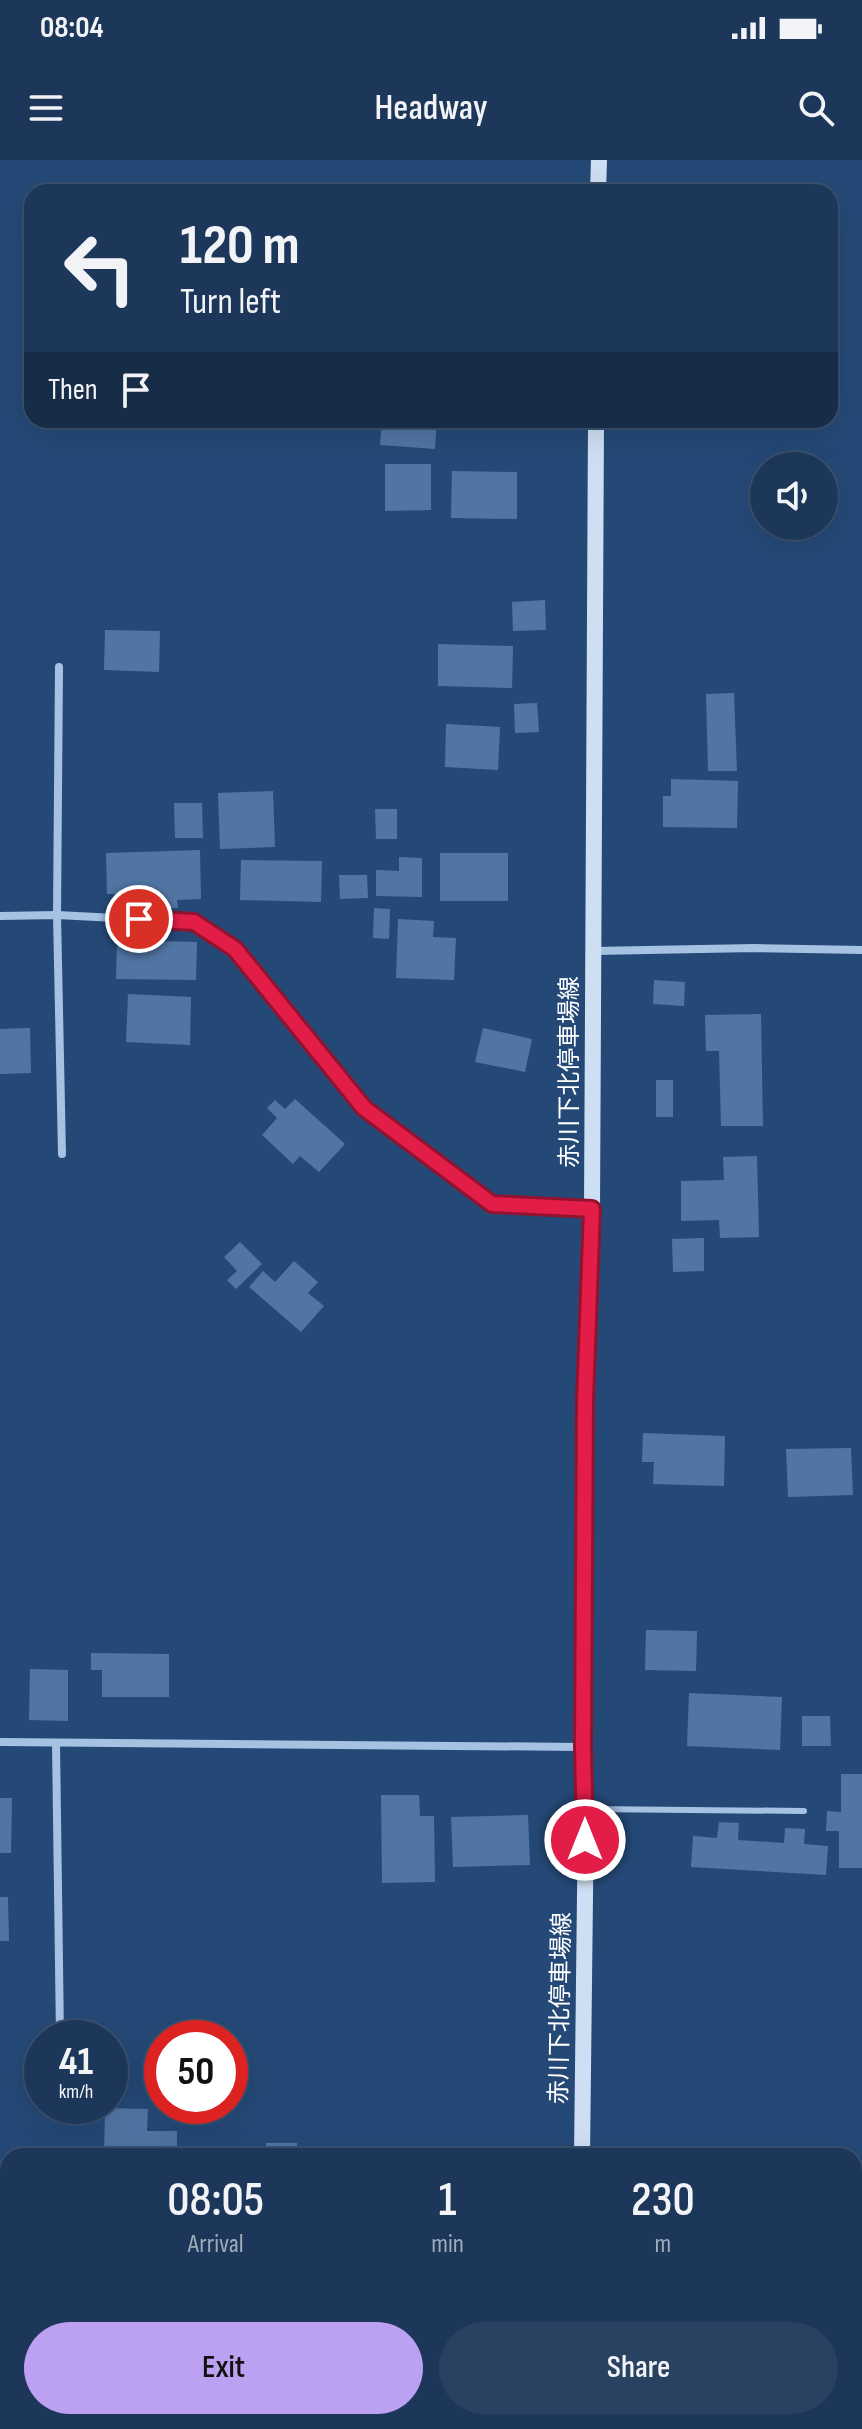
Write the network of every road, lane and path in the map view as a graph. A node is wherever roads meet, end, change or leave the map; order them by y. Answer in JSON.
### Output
{"nodes":[{"id":1,"x":599,"y":160,"type":"edge"},
{"id":2,"x":598,"y":184,"type":"edge"},
{"id":3,"x":596,"y":428,"type":"edge"},
{"id":4,"x":59,"y":667,"type":"dead end"},
{"id":5,"x":57,"y":915,"type":"junction"},
{"id":6,"x":0,"y":916,"type":"edge"},
{"id":7,"x":862,"y":950,"type":"edge"},
{"id":8,"x":594,"y":951,"type":"junction"},
{"id":9,"x":62,"y":1154,"type":"dead end"},
{"id":10,"x":592,"y":1209,"type":"junction"},
{"id":11,"x":0,"y":1742,"type":"edge"},
{"id":12,"x":56,"y":1743,"type":"junction"},
{"id":13,"x":583,"y":1747,"type":"junction"},
{"id":14,"x":586,"y":1809,"type":"junction"},
{"id":15,"x":804,"y":1811,"type":"dead end"},
{"id":16,"x":60,"y":2020,"type":"edge"},
{"id":17,"x":582,"y":2148,"type":"edge"}],
"edges":[{"from":1,"to":2,"type":"main road"},
{"from":3,"to":8,"type":"main road","name":"赤川下北停車場線"},
{"from":4,"to":5,"type":"street"},
{"from":5,"to":6,"type":"street"},
{"from":5,"to":9,"type":"street"},
{"from":5,"to":10,"type":"street"},
{"from":7,"to":8,"type":"street"},
{"from":8,"to":10,"type":"main road","name":"赤川下北停車場線"},
{"from":10,"to":13,"type":"main road","name":"赤川下北停車場線"},
{"from":11,"to":12,"type":"street"},
{"from":12,"to":13,"type":"street"},
{"from":12,"to":16,"type":"street"},
{"from":13,"to":14,"type":"main road","name":"赤川下北停車場線"},
{"from":14,"to":15,"type":"lane"},
{"from":14,"to":17,"type":"main road","name":"赤川下北停車場線"}]}
